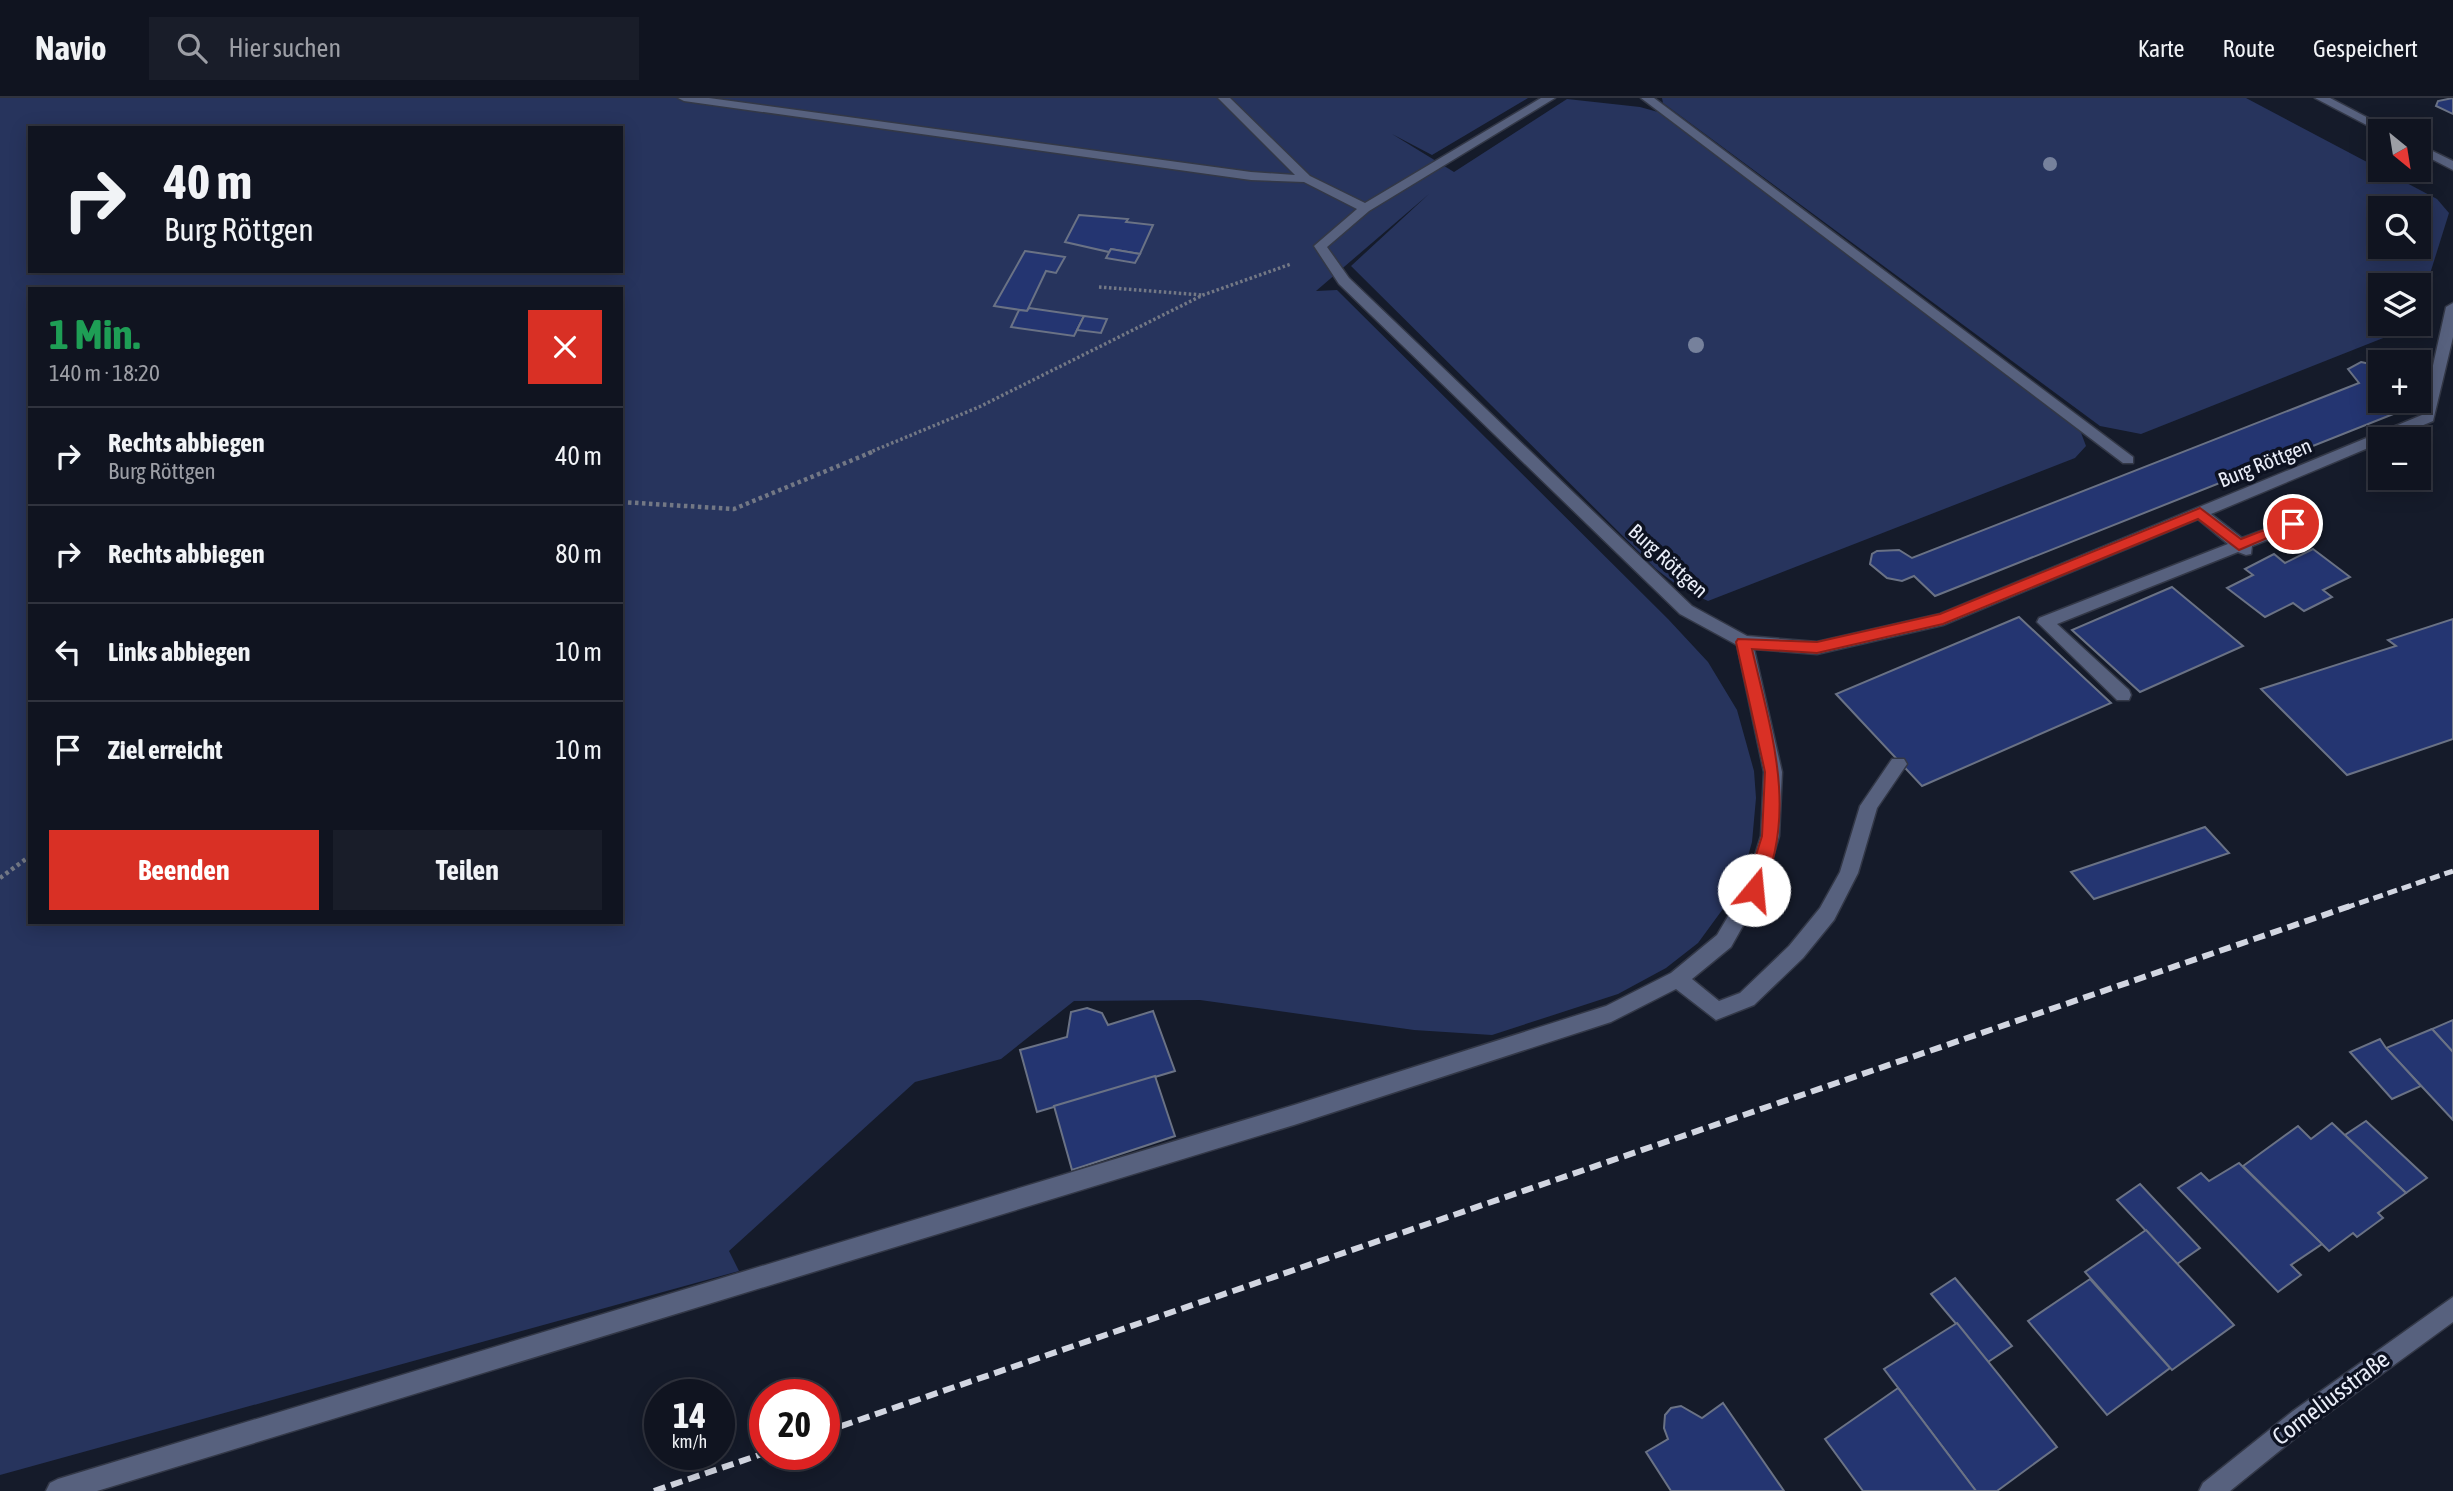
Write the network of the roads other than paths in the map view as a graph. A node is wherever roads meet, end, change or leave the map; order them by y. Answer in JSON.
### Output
{"nodes":[{"id":1,"x":684,"y":98,"type":"edge"},
{"id":2,"x":1224,"y":98,"type":"edge"},
{"id":3,"x":1549,"y":98,"type":"edge"},
{"id":4,"x":1647,"y":98,"type":"edge"},
{"id":5,"x":2321,"y":98,"type":"edge"},
{"id":6,"x":2368,"y":122,"type":"edge"},
{"id":7,"x":2431,"y":154,"type":"edge"},
{"id":8,"x":2453,"y":166,"type":"edge"},
{"id":9,"x":1306,"y":179,"type":"junction"},
{"id":10,"x":1365,"y":208,"type":"junction"},
{"id":11,"x":2453,"y":307,"type":"edge"},
{"id":12,"x":2128,"y":460,"type":"dead end"},
{"id":13,"x":2200,"y":513,"type":"junction"},
{"id":14,"x":2293,"y":524,"type":"dead end"},
{"id":15,"x":2244,"y":549,"type":"junction"},
{"id":16,"x":1744,"y":642,"type":"junction"},
{"id":17,"x":2123,"y":695,"type":"dead end"},
{"id":18,"x":1898,"y":764,"type":"dead end"},
{"id":19,"x":1678,"y":979,"type":"junction"},
{"id":20,"x":2453,"y":1308,"type":"edge"},
{"id":21,"x":58,"y":1491,"type":"edge"},
{"id":22,"x":2211,"y":1491,"type":"edge"}],
"edges":[{"from":1,"to":9,"type":"street"},
{"from":2,"to":9,"type":"street"},
{"from":3,"to":10,"type":"street"},
{"from":4,"to":12,"type":"street"},
{"from":5,"to":6,"type":"street"},
{"from":7,"to":8,"type":"street"},
{"from":9,"to":10,"type":"street"},
{"from":10,"to":16,"type":"street","name":"Burg Röttgen"},
{"from":11,"to":13,"type":"street","name":"Burg Röttgen"},
{"from":13,"to":15,"type":"street"},
{"from":13,"to":16,"type":"street","name":"Burg Röttgen"},
{"from":14,"to":15,"type":"street"},
{"from":15,"to":17,"type":"street"},
{"from":16,"to":19,"type":"street"},
{"from":18,"to":19,"type":"street"},
{"from":19,"to":21,"type":"street"},
{"from":20,"to":22,"type":"street","name":"Corneliusstraße"}]}
